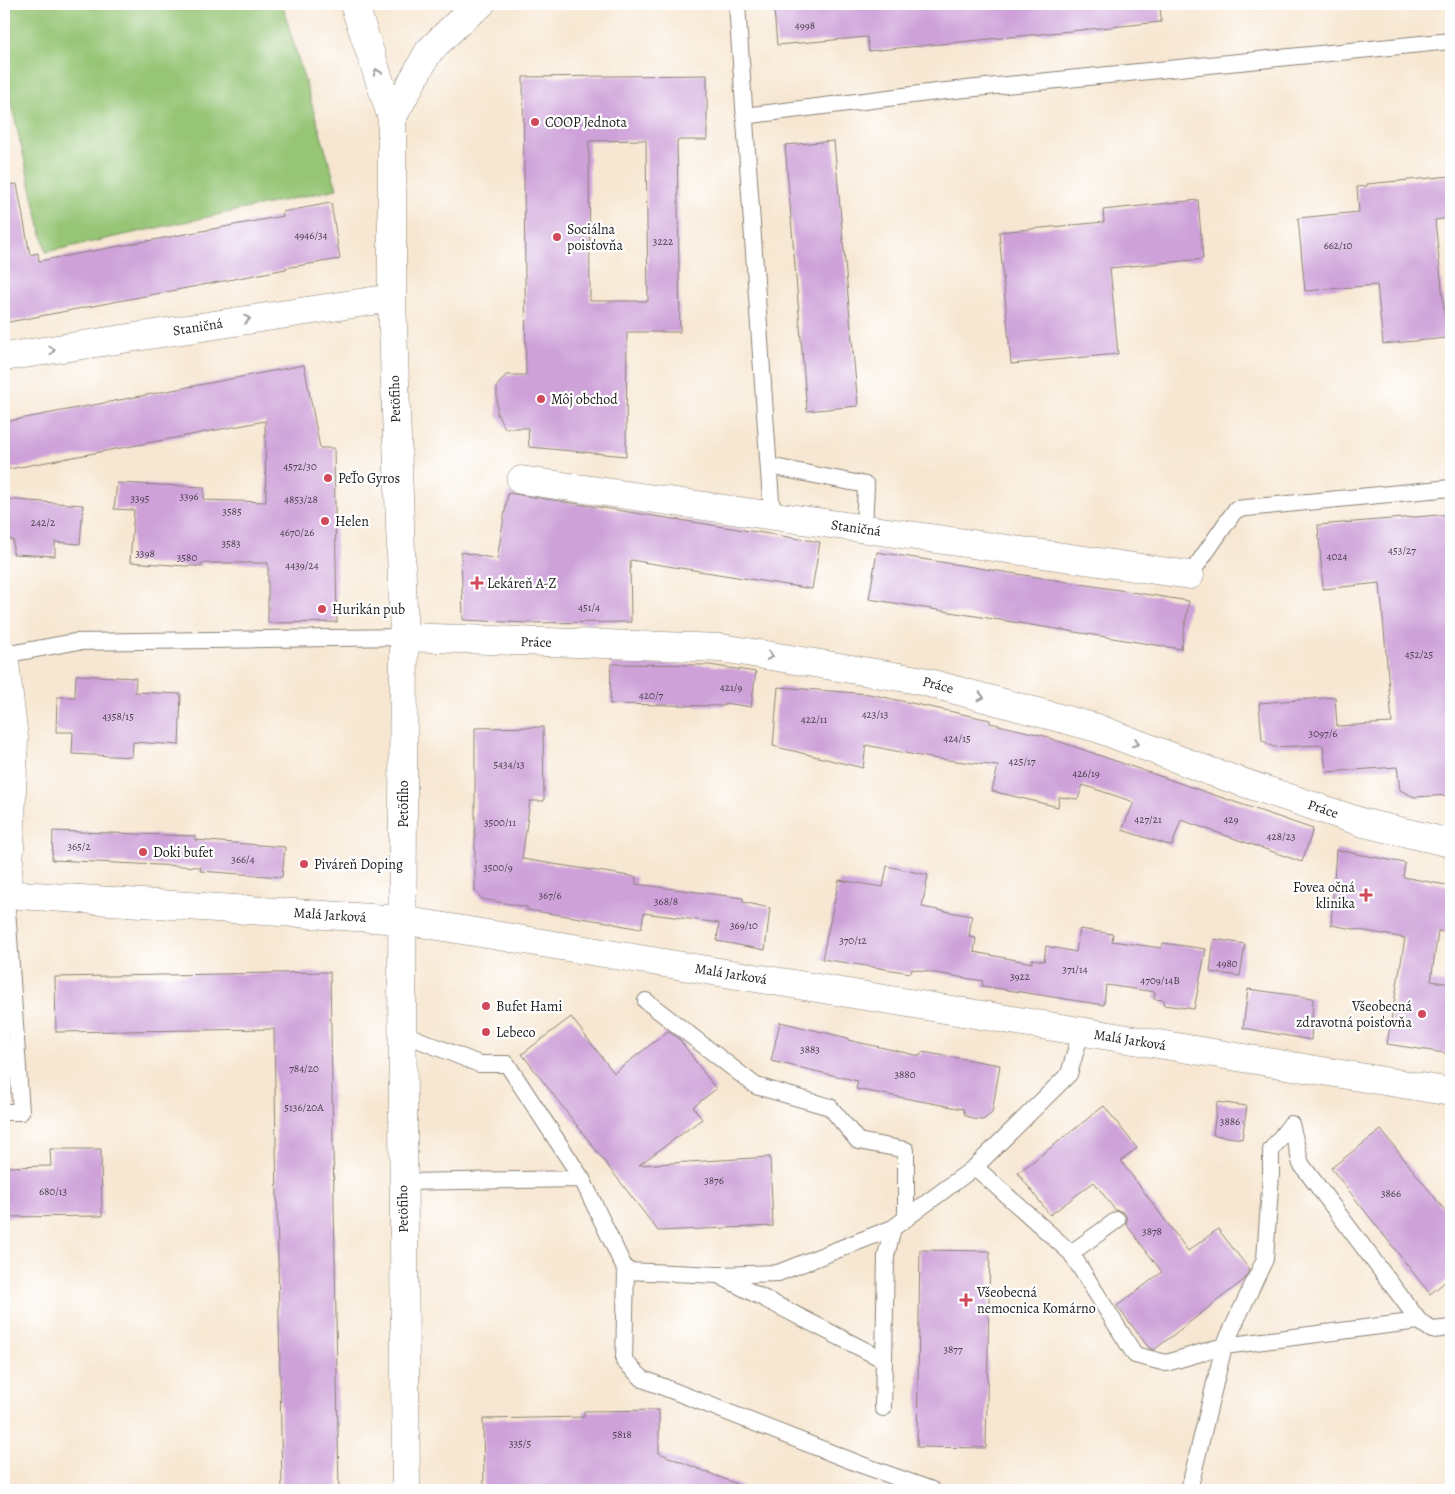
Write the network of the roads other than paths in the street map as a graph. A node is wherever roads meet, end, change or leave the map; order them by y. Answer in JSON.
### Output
{"nodes":[{"id":1,"x":354,"y":4,"type":"edge"},
{"id":2,"x":481,"y":4,"type":"edge"},
{"id":3,"x":737,"y":4,"type":"edge"},
{"id":4,"x":1451,"y":41,"type":"edge"},
{"id":5,"x":744,"y":116,"type":"junction"},
{"id":6,"x":392,"y":118,"type":"junction"},
{"id":7,"x":392,"y":298,"type":"junction"},
{"id":8,"x":4,"y":357,"type":"edge"},
{"id":9,"x":769,"y":466,"type":"junction"},
{"id":10,"x":522,"y":480,"type":"dead end"},
{"id":11,"x":1451,"y":488,"type":"edge"},
{"id":12,"x":772,"y":516,"type":"junction"},
{"id":13,"x":864,"y":529,"type":"junction"},
{"id":14,"x":1190,"y":576,"type":"joint"},
{"id":15,"x":404,"y":638,"type":"junction"},
{"id":16,"x":4,"y":655,"type":"edge"},
{"id":17,"x":1451,"y":843,"type":"edge"},
{"id":18,"x":4,"y":893,"type":"edge"},
{"id":19,"x":402,"y":920,"type":"junction"},
{"id":20,"x":646,"y":1001,"type":"dead end"},
{"id":21,"x":1081,"y":1032,"type":"junction"},
{"id":22,"x":402,"y":1033,"type":"junction"},
{"id":23,"x":1451,"y":1092,"type":"edge"},
{"id":24,"x":4,"y":1112,"type":"edge"},
{"id":25,"x":975,"y":1167,"type":"junction"},
{"id":26,"x":582,"y":1179,"type":"junction"},
{"id":27,"x":403,"y":1182,"type":"junction"},
{"id":28,"x":1117,"y":1220,"type":"dead end"},
{"id":29,"x":900,"y":1223,"type":"junction"},
{"id":30,"x":1071,"y":1252,"type":"junction"},
{"id":31,"x":626,"y":1271,"type":"junction"},
{"id":32,"x":718,"y":1275,"type":"junction"},
{"id":33,"x":1419,"y":1320,"type":"junction"},
{"id":34,"x":1451,"y":1328,"type":"edge"},
{"id":35,"x":1224,"y":1346,"type":"junction"},
{"id":36,"x":884,"y":1360,"type":"junction"},
{"id":37,"x":883,"y":1408,"type":"dead end"},
{"id":38,"x":406,"y":1490,"type":"edge"},
{"id":39,"x":932,"y":1490,"type":"edge"},
{"id":40,"x":1189,"y":1490,"type":"edge"}],
"edges":[{"from":6,"to":1,"type":"street","name":"Petöfiho","one_way":true},
{"from":2,"to":6,"type":"street","name":"Petöfiho"},
{"from":3,"to":5,"type":"lane"},
{"from":4,"to":5,"type":"lane"},
{"from":5,"to":9,"type":"lane"},
{"from":6,"to":7,"type":"street","name":"Petöfiho"},
{"from":8,"to":7,"type":"street","name":"Staničná","one_way":true},
{"from":7,"to":15,"type":"street","name":"Petöfiho"},
{"from":9,"to":12,"type":"lane"},
{"from":9,"to":13,"type":"lane"},
{"from":10,"to":12,"type":"street","name":"Staničná"},
{"from":11,"to":14,"type":"lane"},
{"from":12,"to":13,"type":"street","name":"Staničná"},
{"from":13,"to":14,"type":"street","name":"Staničná"},
{"from":15,"to":16,"type":"lane"},
{"from":15,"to":17,"type":"street","name":"Práce","one_way":true},
{"from":15,"to":19,"type":"street","name":"Petöfiho"},
{"from":16,"to":18,"type":"street"},
{"from":18,"to":19,"type":"street","name":"Malá Jarková"},
{"from":18,"to":24,"type":"lane"},
{"from":19,"to":21,"type":"street","name":"Malá Jarková"},
{"from":19,"to":22,"type":"street","name":"Petöfiho"},
{"from":20,"to":29,"type":"lane"},
{"from":21,"to":23,"type":"street","name":"Malá Jarková"},
{"from":21,"to":25,"type":"lane"},
{"from":22,"to":26,"type":"lane"},
{"from":22,"to":27,"type":"street","name":"Petöfiho"},
{"from":25,"to":29,"type":"lane"},
{"from":25,"to":30,"type":"lane"},
{"from":26,"to":27,"type":"lane"},
{"from":26,"to":31,"type":"lane"},
{"from":27,"to":38,"type":"street","name":"Petöfiho"},
{"from":28,"to":30,"type":"lane"},
{"from":29,"to":32,"type":"lane"},
{"from":29,"to":36,"type":"lane"},
{"from":30,"to":35,"type":"lane"},
{"from":31,"to":32,"type":"lane"},
{"from":31,"to":39,"type":"lane"},
{"from":32,"to":36,"type":"lane"},
{"from":33,"to":34,"type":"lane"},
{"from":33,"to":35,"type":"lane"},
{"from":33,"to":35,"type":"lane"},
{"from":35,"to":40,"type":"lane"},
{"from":36,"to":37,"type":"lane"}]}
